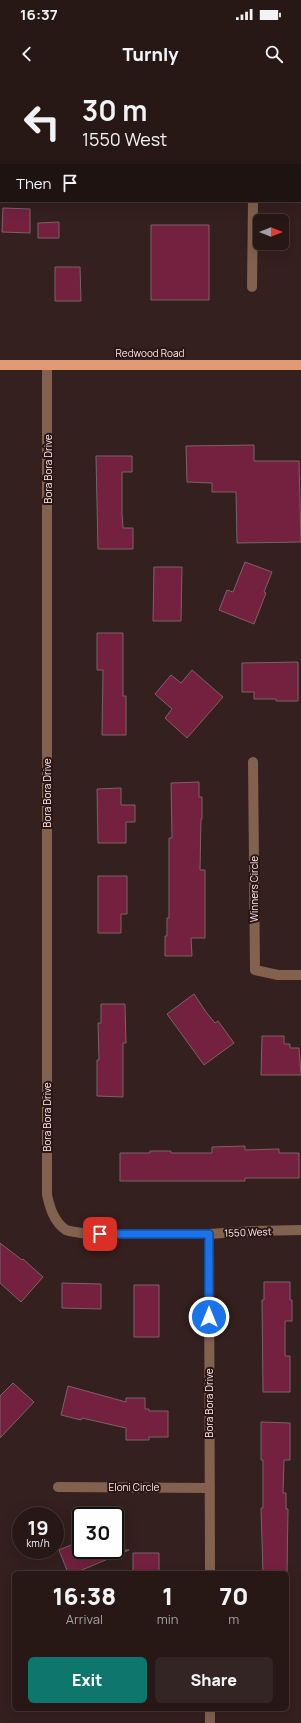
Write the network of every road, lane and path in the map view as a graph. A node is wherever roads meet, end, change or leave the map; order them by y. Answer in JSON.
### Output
{"nodes":[{"id":1,"x":253,"y":202,"type":"edge"},
{"id":2,"x":252,"y":287,"type":"dead end"},
{"id":3,"x":0,"y":365,"type":"edge"},
{"id":4,"x":47,"y":365,"type":"junction"},
{"id":5,"x":301,"y":365,"type":"edge"},
{"id":6,"x":253,"y":762,"type":"dead end"},
{"id":7,"x":301,"y":975,"type":"edge"},
{"id":8,"x":56,"y":1219,"type":"joint"},
{"id":9,"x":301,"y":1230,"type":"edge"},
{"id":10,"x":209,"y":1234,"type":"junction"},
{"id":11,"x":58,"y":1487,"type":"dead end"},
{"id":12,"x":210,"y":1488,"type":"junction"},
{"id":13,"x":210,"y":1571,"type":"edge"},
{"id":14,"x":210,"y":1711,"type":"edge"},
{"id":15,"x":210,"y":1723,"type":"edge"}],
"edges":[{"from":1,"to":2,"type":"street"},
{"from":3,"to":4,"type":"main road","name":"Redwood Road"},
{"from":4,"to":5,"type":"main road","name":"Redwood Road"},
{"from":4,"to":8,"type":"street","name":"Bora Bora Drive"},
{"from":6,"to":7,"type":"street","name":"Winners Circle"},
{"from":8,"to":10,"type":"street","name":"1550 West"},
{"from":9,"to":10,"type":"street","name":"1550 West"},
{"from":10,"to":12,"type":"street","name":"Bora Bora Drive"},
{"from":11,"to":12,"type":"street","name":"Eloni Circle"},
{"from":12,"to":13,"type":"street","name":"Bora Bora Drive"},
{"from":14,"to":15,"type":"street"}]}
